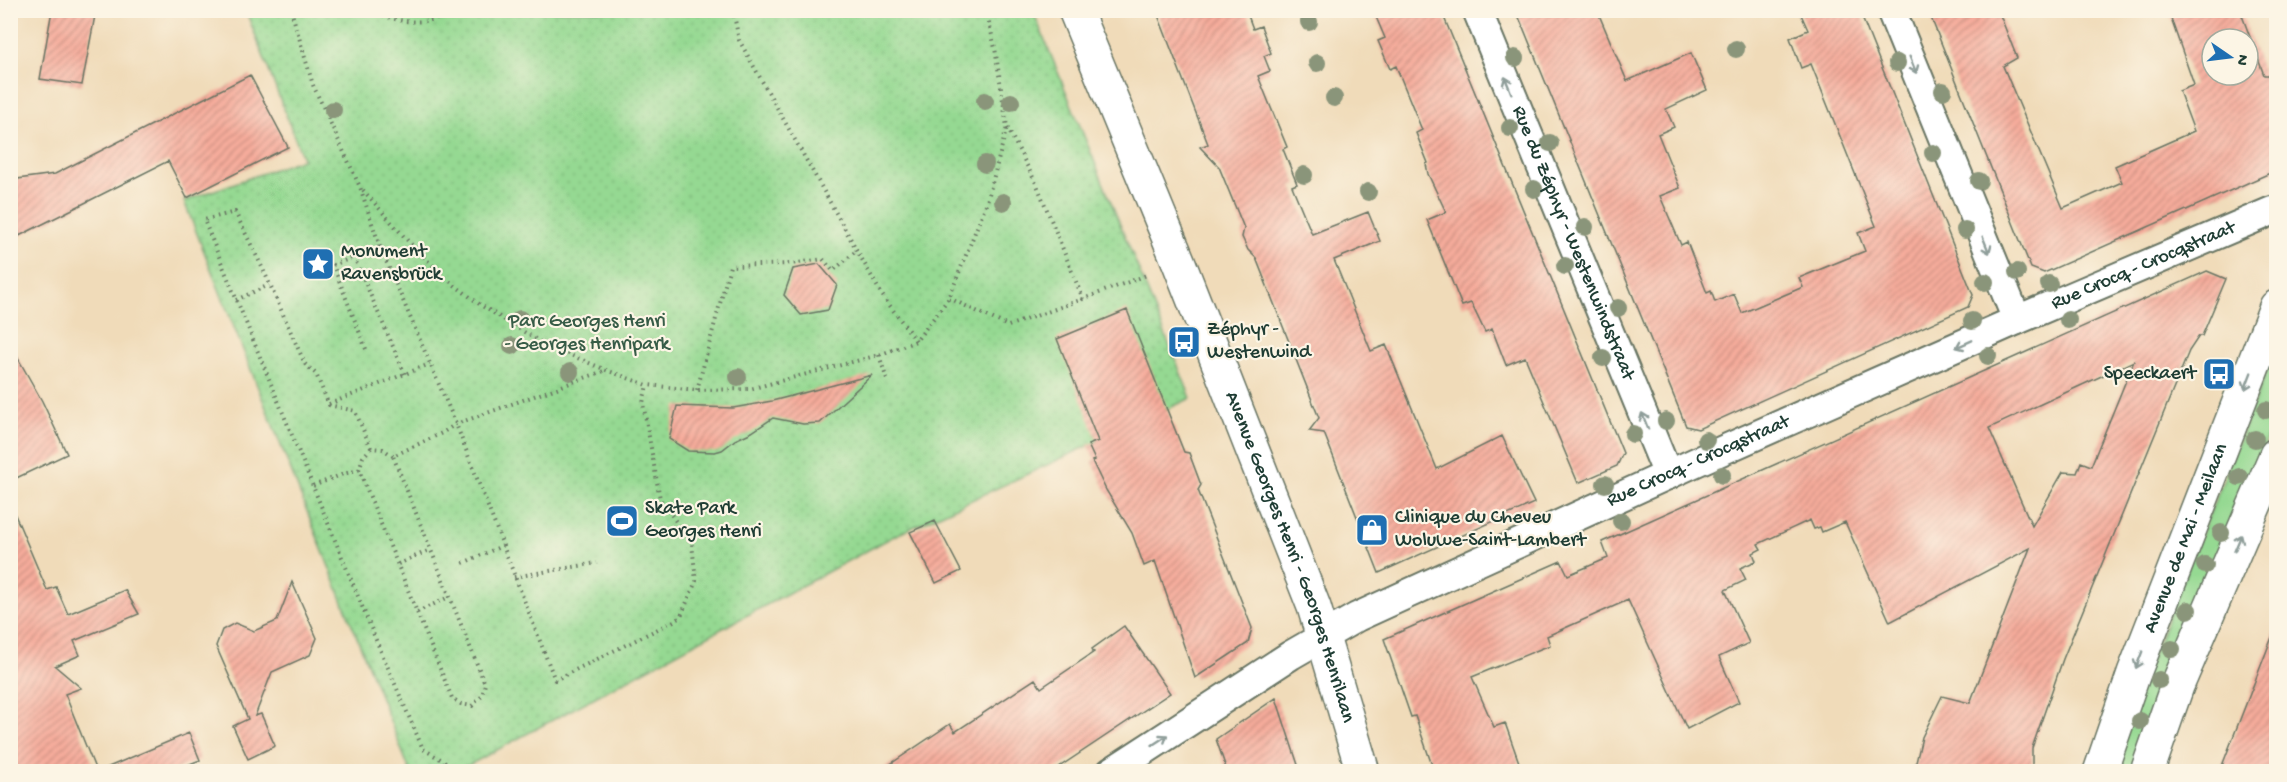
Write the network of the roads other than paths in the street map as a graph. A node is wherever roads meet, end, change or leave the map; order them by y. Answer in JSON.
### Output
{"nodes":[{"id":1,"x":1075,"y":10,"type":"edge"},
{"id":2,"x":1477,"y":10,"type":"edge"},
{"id":3,"x":1891,"y":10,"type":"edge"},
{"id":4,"x":2277,"y":212,"type":"edge"},
{"id":5,"x":2277,"y":307,"type":"edge"},
{"id":6,"x":2017,"y":320,"type":"junction"},
{"id":7,"x":2277,"y":455,"type":"edge"},
{"id":8,"x":1668,"y":475,"type":"junction"},
{"id":9,"x":1322,"y":636,"type":"junction"},
{"id":10,"x":1111,"y":771,"type":"edge"},
{"id":11,"x":1363,"y":771,"type":"edge"},
{"id":12,"x":2100,"y":771,"type":"edge"},
{"id":13,"x":2146,"y":771,"type":"edge"}],
"edges":[{"from":1,"to":9,"type":"street","name":"Avenue Georges Henri - Georges Henrilaan"},
{"from":8,"to":2,"type":"street","name":"Rue du Zéphyr - Westenwindstraat","one_way":true},
{"from":3,"to":6,"type":"street","one_way":true},
{"from":4,"to":6,"type":"street","name":"Rue Crocq - Crocqstraat"},
{"from":5,"to":12,"type":"street","name":"Avenue de Mai - Meilaan","one_way":true},
{"from":6,"to":8,"type":"street","name":"Rue Crocq - Crocqstraat","one_way":true},
{"from":13,"to":7,"type":"street","one_way":true},
{"from":8,"to":9,"type":"street","name":"Rue Crocq - Crocqstraat"},
{"from":10,"to":9,"type":"street","name":"Rue Crocq - Crocqstraat","one_way":true},
{"from":9,"to":11,"type":"street","name":"Avenue Georges Henri - Georges Henrilaan"}]}
